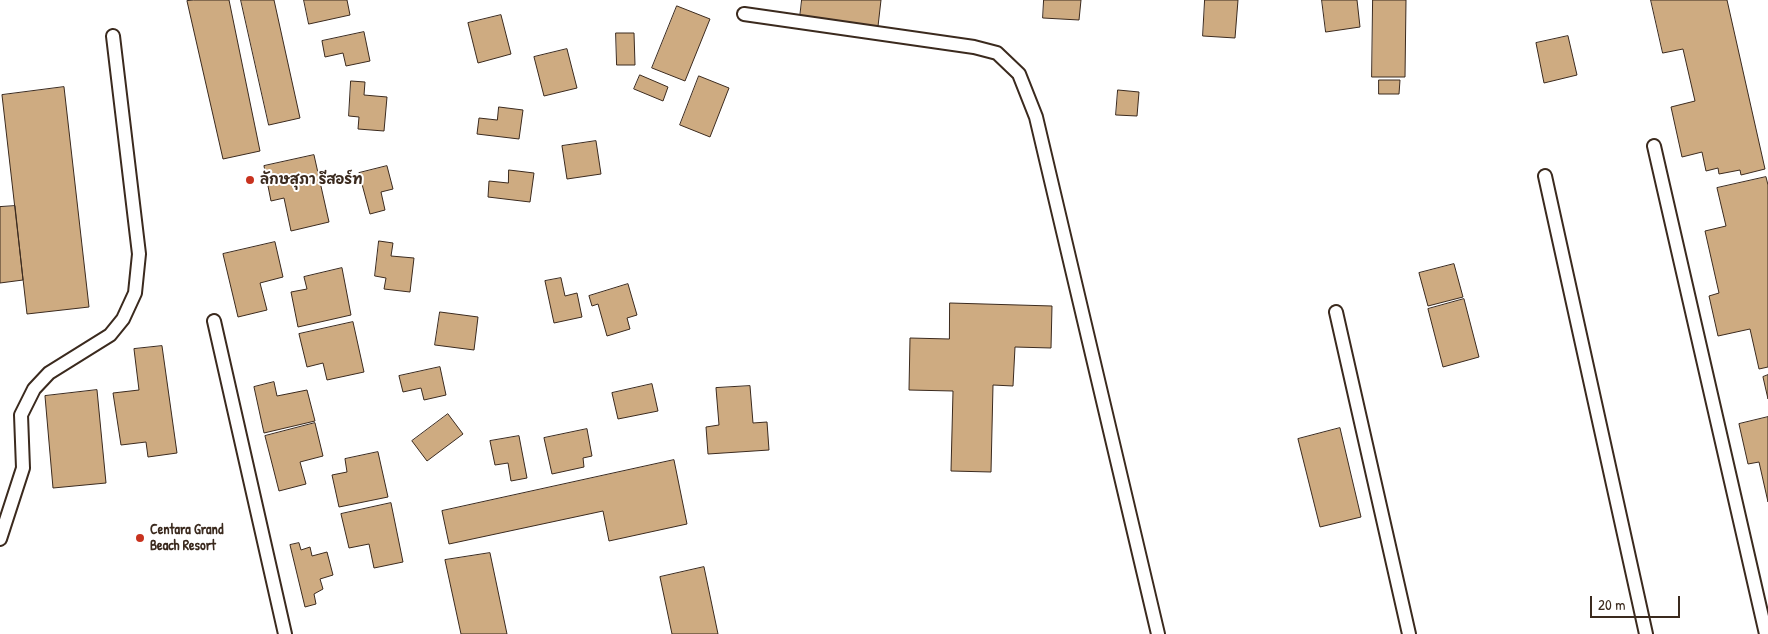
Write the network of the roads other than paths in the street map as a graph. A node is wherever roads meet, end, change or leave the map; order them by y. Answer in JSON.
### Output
{"nodes":[{"id":1,"x":744,"y":14,"type":"dead end"},
{"id":2,"x":113,"y":36,"type":"dead end"},
{"id":3,"x":1654,"y":146,"type":"dead end"},
{"id":4,"x":1545,"y":176,"type":"dead end"},
{"id":5,"x":1336,"y":312,"type":"dead end"},
{"id":6,"x":214,"y":321,"type":"dead end"},
{"id":7,"x":0,"y":539,"type":"edge"},
{"id":8,"x":285,"y":634,"type":"edge"},
{"id":9,"x":1158,"y":634,"type":"edge"},
{"id":10,"x":1409,"y":634,"type":"edge"},
{"id":11,"x":1646,"y":634,"type":"edge"},
{"id":12,"x":1766,"y":634,"type":"edge"}],
"edges":[{"from":1,"to":9,"type":"lane"},
{"from":2,"to":7,"type":"lane"},
{"from":3,"to":12,"type":"lane"},
{"from":4,"to":11,"type":"lane"},
{"from":5,"to":10,"type":"lane"},
{"from":6,"to":8,"type":"lane"}]}
